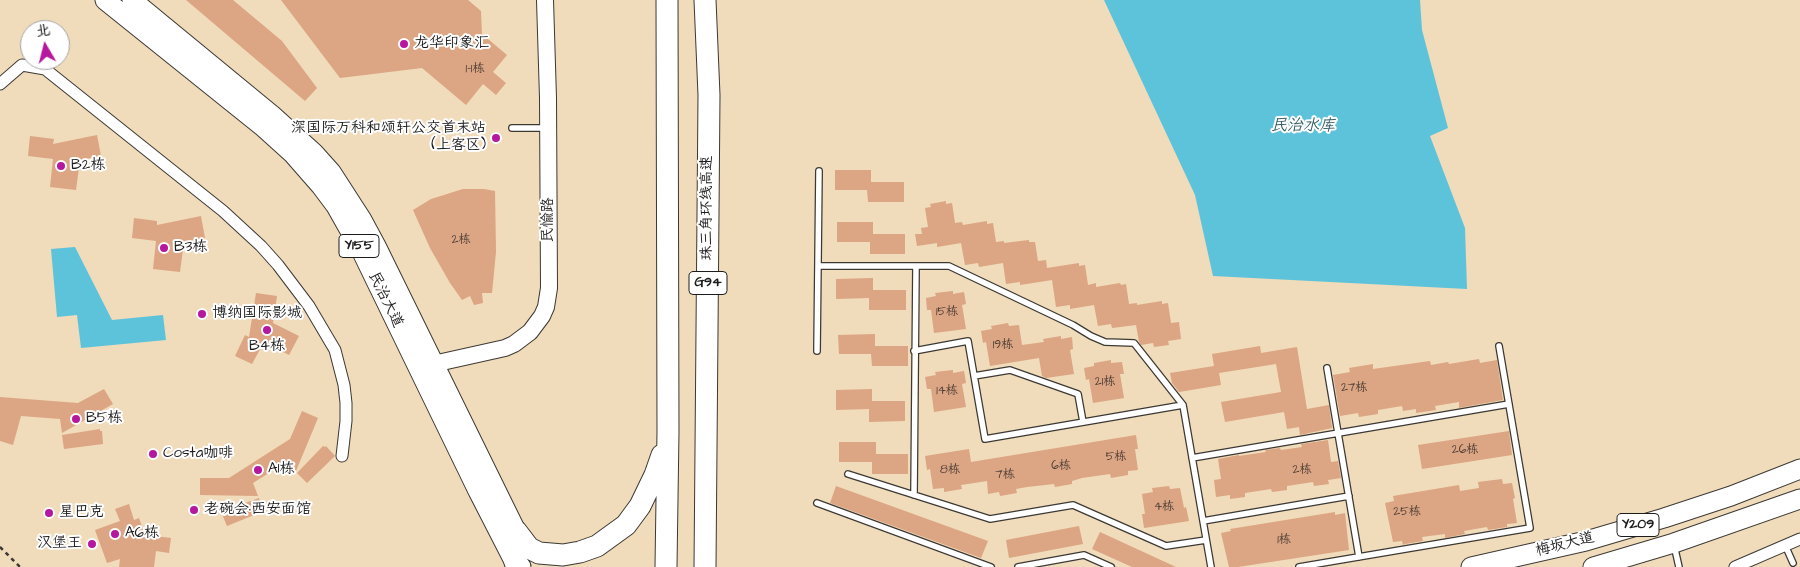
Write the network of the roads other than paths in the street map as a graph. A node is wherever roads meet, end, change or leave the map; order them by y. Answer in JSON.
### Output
{"nodes":[{"id":1,"x":105,"y":0,"type":"edge"},
{"id":2,"x":132,"y":0,"type":"edge"},
{"id":3,"x":545,"y":0,"type":"edge"},
{"id":4,"x":667,"y":0,"type":"edge"},
{"id":5,"x":705,"y":0,"type":"edge"},
{"id":6,"x":0,"y":84,"type":"edge"},
{"id":7,"x":512,"y":128,"type":"dead end"},
{"id":8,"x":548,"y":128,"type":"junction"},
{"id":9,"x":819,"y":172,"type":"dead end"},
{"id":10,"x":819,"y":266,"type":"junction"},
{"id":11,"x":916,"y":266,"type":"junction"},
{"id":12,"x":1499,"y":346,"type":"dead end"},
{"id":13,"x":914,"y":350,"type":"junction"},
{"id":14,"x":818,"y":351,"type":"dead end"},
{"id":15,"x":433,"y":364,"type":"junction"},
{"id":16,"x":1327,"y":368,"type":"dead end"},
{"id":17,"x":974,"y":376,"type":"junction"},
{"id":18,"x":1509,"y":404,"type":"junction"},
{"id":19,"x":1183,"y":405,"type":"junction"},
{"id":20,"x":1083,"y":422,"type":"junction"},
{"id":21,"x":668,"y":431,"type":"junction"},
{"id":22,"x":1338,"y":434,"type":"junction"},
{"id":23,"x":342,"y":456,"type":"dead end"},
{"id":24,"x":1192,"y":458,"type":"junction"},
{"id":25,"x":1800,"y":470,"type":"edge"},
{"id":26,"x":848,"y":474,"type":"dead end"},
{"id":27,"x":914,"y":495,"type":"junction"},
{"id":28,"x":1349,"y":496,"type":"junction"},
{"id":29,"x":1800,"y":499,"type":"edge"},
{"id":30,"x":817,"y":504,"type":"dead end"},
{"id":31,"x":1203,"y":521,"type":"junction"},
{"id":32,"x":516,"y":531,"type":"joint"},
{"id":33,"x":1800,"y":539,"type":"edge"},
{"id":34,"x":1206,"y":540,"type":"junction"},
{"id":35,"x":1674,"y":543,"type":"junction"},
{"id":36,"x":1785,"y":545,"type":"junction"},
{"id":37,"x":1359,"y":557,"type":"junction"},
{"id":38,"x":1794,"y":563,"type":"dead end"},
{"id":39,"x":517,"y":565,"type":"edge"},
{"id":40,"x":666,"y":567,"type":"edge"},
{"id":41,"x":705,"y":567,"type":"edge"},
{"id":42,"x":991,"y":567,"type":"edge"},
{"id":43,"x":1018,"y":567,"type":"edge"},
{"id":44,"x":1111,"y":567,"type":"edge"},
{"id":45,"x":1211,"y":567,"type":"edge"},
{"id":46,"x":1299,"y":567,"type":"edge"},
{"id":47,"x":1471,"y":567,"type":"edge"},
{"id":48,"x":1593,"y":567,"type":"edge"},
{"id":49,"x":1679,"y":567,"type":"edge"},
{"id":50,"x":1735,"y":567,"type":"edge"}],
"edges":[{"from":1,"to":39,"type":"main road","name":"民治大道","number":"Y155"},
{"from":2,"to":15,"type":"main road","name":"民治大道","number":"Y155"},
{"from":3,"to":8,"type":"street","name":"民愉路"},
{"from":4,"to":21,"type":"highway","number":"G94"},
{"from":5,"to":41,"type":"highway","name":"珠三角环线高速","number":"G94"},
{"from":6,"to":23,"type":"street"},
{"from":7,"to":8,"type":"lane"},
{"from":8,"to":15,"type":"street","name":"民愉路"},
{"from":9,"to":10,"type":"lane"},
{"from":10,"to":11,"type":"lane"},
{"from":10,"to":14,"type":"lane"},
{"from":11,"to":13,"type":"lane"},
{"from":11,"to":19,"type":"lane"},
{"from":12,"to":18,"type":"lane"},
{"from":13,"to":17,"type":"lane"},
{"from":13,"to":27,"type":"lane"},
{"from":15,"to":32,"type":"main road","name":"民治大道","number":"Y155"},
{"from":16,"to":22,"type":"lane"},
{"from":17,"to":20,"type":"lane"},
{"from":17,"to":20,"type":"lane"},
{"from":18,"to":22,"type":"lane"},
{"from":18,"to":37,"type":"lane"},
{"from":19,"to":20,"type":"lane"},
{"from":19,"to":24,"type":"lane"},
{"from":21,"to":32,"type":"highway"},
{"from":21,"to":40,"type":"highway","number":"G94"},
{"from":22,"to":24,"type":"lane"},
{"from":22,"to":28,"type":"lane"},
{"from":24,"to":31,"type":"lane"},
{"from":25,"to":47,"type":"main road","name":"梅坂大道","number":"Y209"},
{"from":26,"to":27,"type":"lane"},
{"from":27,"to":34,"type":"lane"},
{"from":28,"to":31,"type":"lane"},
{"from":28,"to":37,"type":"lane"},
{"from":29,"to":35,"type":"main road","name":"梅坂大道","number":"Y209"},
{"from":30,"to":42,"type":"lane"},
{"from":31,"to":34,"type":"lane"},
{"from":33,"to":36,"type":"street"},
{"from":34,"to":45,"type":"lane"},
{"from":35,"to":48,"type":"main road","name":"梅坂大道","number":"Y209"},
{"from":35,"to":49,"type":"lane"},
{"from":36,"to":38,"type":"lane"},
{"from":36,"to":50,"type":"street"},
{"from":37,"to":46,"type":"lane"},
{"from":43,"to":44,"type":"lane"}]}
